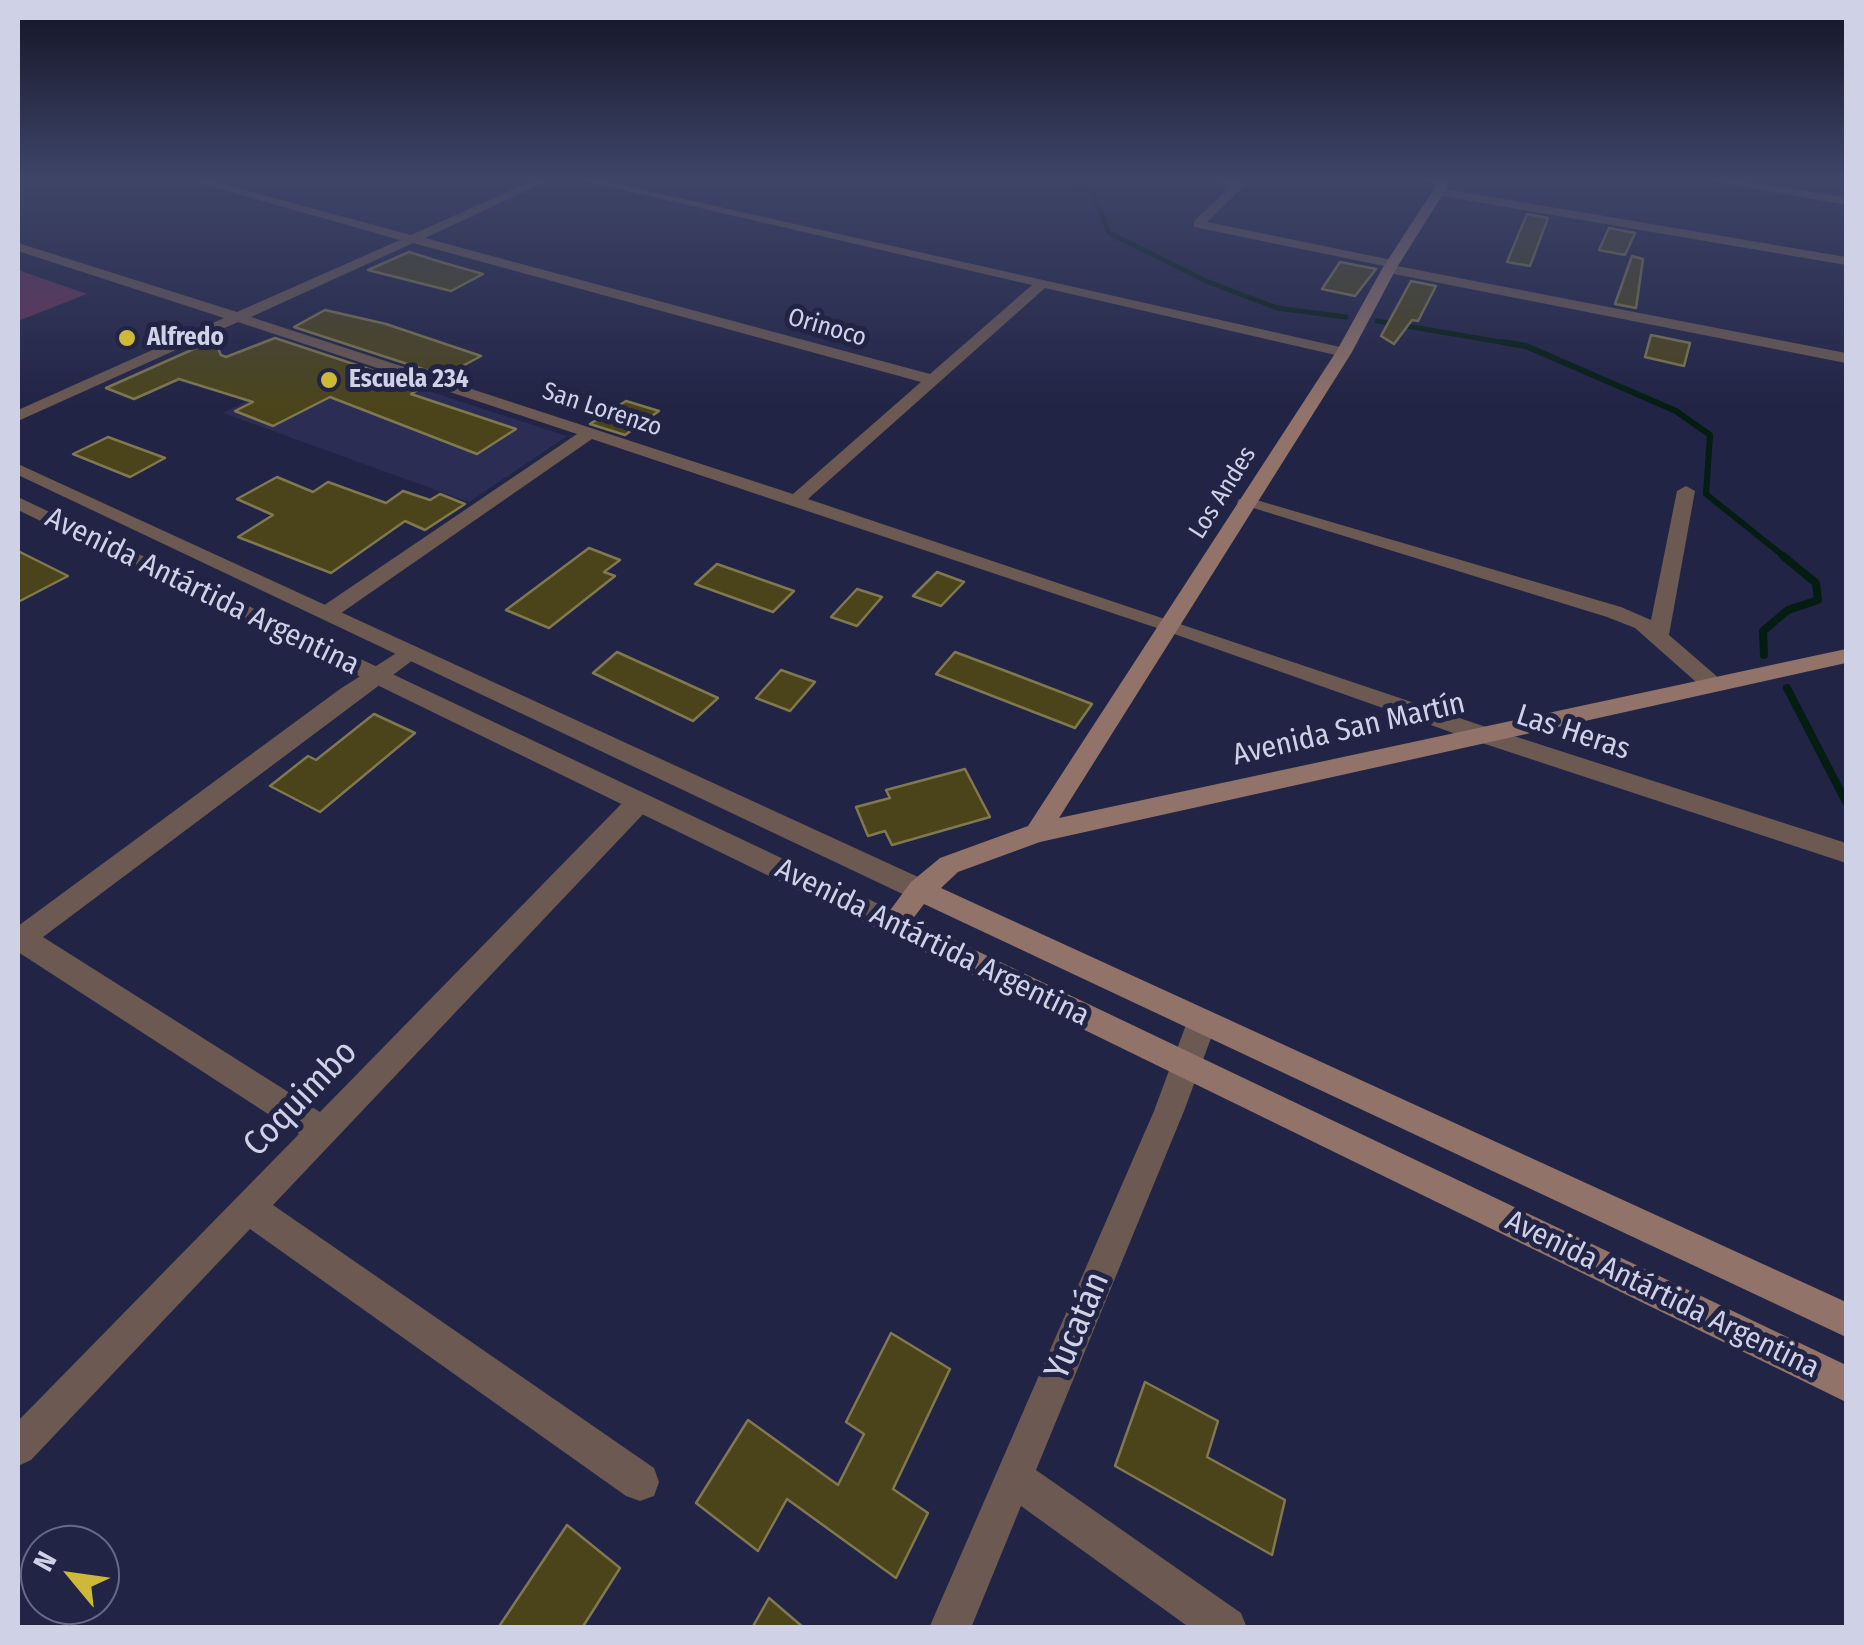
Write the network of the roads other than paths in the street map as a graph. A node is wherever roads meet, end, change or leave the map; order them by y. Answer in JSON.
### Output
{"nodes":[{"id":1,"x":44,"y":255,"type":"edge"},
{"id":2,"x":376,"y":255,"type":"edge"},
{"id":3,"x":475,"y":255,"type":"edge"},
{"id":4,"x":910,"y":255,"type":"edge"},
{"id":5,"x":1339,"y":255,"type":"edge"},
{"id":6,"x":1397,"y":255,"type":"edge"},
{"id":7,"x":1813,"y":255,"type":"edge"},
{"id":8,"x":1846,"y":261,"type":"edge"},
{"id":9,"x":1390,"y":266,"type":"junction"},
{"id":10,"x":1041,"y":285,"type":"junction"},
{"id":11,"x":235,"y":318,"type":"junction"},
{"id":12,"x":1344,"y":352,"type":"junction"},
{"id":13,"x":1846,"y":358,"type":"edge"},
{"id":14,"x":932,"y":380,"type":"junction"},
{"id":15,"x":18,"y":416,"type":"edge"},
{"id":16,"x":590,"y":432,"type":"junction"},
{"id":17,"x":18,"y":469,"type":"edge"},
{"id":18,"x":1686,"y":491,"type":"dead end"},
{"id":19,"x":795,"y":501,"type":"junction"},
{"id":20,"x":18,"y":503,"type":"edge"},
{"id":21,"x":1246,"y":503,"type":"junction"},
{"id":22,"x":327,"y":613,"type":"junction"},
{"id":23,"x":1170,"y":625,"type":"junction"},
{"id":24,"x":1658,"y":637,"type":"junction"},
{"id":25,"x":410,"y":652,"type":"junction"},
{"id":26,"x":1846,"y":656,"type":"edge"},
{"id":27,"x":375,"y":675,"type":"junction"},
{"id":28,"x":1712,"y":684,"type":"junction"},
{"id":29,"x":1481,"y":734,"type":"junction"},
{"id":30,"x":639,"y":802,"type":"junction"},
{"id":31,"x":1037,"y":833,"type":"junction"},
{"id":32,"x":1846,"y":852,"type":"edge"},
{"id":33,"x":920,"y":890,"type":"junction"},
{"id":34,"x":894,"y":924,"type":"junction"},
{"id":35,"x":20,"y":939,"type":"edge"},
{"id":36,"x":1202,"y":1022,"type":"junction"},
{"id":37,"x":1186,"y":1066,"type":"junction"},
{"id":38,"x":322,"y":1131,"type":"junction"},
{"id":39,"x":248,"y":1208,"type":"junction"},
{"id":40,"x":1846,"y":1320,"type":"edge"},
{"id":41,"x":1846,"y":1384,"type":"edge"},
{"id":42,"x":18,"y":1447,"type":"edge"},
{"id":43,"x":1014,"y":1477,"type":"junction"},
{"id":44,"x":640,"y":1482,"type":"dead end"},
{"id":45,"x":950,"y":1628,"type":"edge"},
{"id":46,"x":1226,"y":1628,"type":"edge"}],
"edges":[{"from":1,"to":11,"type":"street","name":"San Lorenzo"},
{"from":2,"to":11,"type":"street"},
{"from":3,"to":14,"type":"street","name":"Orinoco"},
{"from":4,"to":10,"type":"street"},
{"from":5,"to":9,"type":"street"},
{"from":6,"to":9,"type":"main road","name":"Los Andes"},
{"from":7,"to":8,"type":"street"},
{"from":9,"to":12,"type":"main road","name":"Los Andes"},
{"from":9,"to":13,"type":"street"},
{"from":10,"to":12,"type":"street"},
{"from":10,"to":14,"type":"street"},
{"from":11,"to":15,"type":"street"},
{"from":11,"to":16,"type":"street","name":"San Lorenzo"},
{"from":12,"to":21,"type":"main road","name":"Los Andes"},
{"from":14,"to":19,"type":"street"},
{"from":16,"to":19,"type":"street","name":"San Lorenzo"},
{"from":16,"to":22,"type":"street"},
{"from":17,"to":22,"type":"street","name":"Avenida Antártida Argentina"},
{"from":18,"to":24,"type":"street"},
{"from":19,"to":23,"type":"street","name":"San Lorenzo"},
{"from":20,"to":27,"type":"street","name":"Avenida Antártida Argentina"},
{"from":21,"to":23,"type":"main road","name":"Los Andes"},
{"from":21,"to":24,"type":"street"},
{"from":22,"to":25,"type":"street","name":"Avenida Antártida Argentina"},
{"from":23,"to":29,"type":"street","name":"Las Heras"},
{"from":23,"to":31,"type":"main road","name":"Los Andes"},
{"from":24,"to":28,"type":"street"},
{"from":25,"to":27,"type":"street"},
{"from":25,"to":33,"type":"street","name":"Avenida Antártida Argentina"},
{"from":26,"to":28,"type":"main road","name":"Avenida San Martín"},
{"from":27,"to":30,"type":"street","name":"Avenida Antártida Argentina"},
{"from":27,"to":35,"type":"street"},
{"from":28,"to":29,"type":"main road","name":"Avenida San Martín"},
{"from":29,"to":31,"type":"main road","name":"Avenida San Martín"},
{"from":29,"to":32,"type":"street","name":"Las Heras"},
{"from":30,"to":34,"type":"street","name":"Avenida Antártida Argentina"},
{"from":30,"to":38,"type":"street","name":"Coquimbo"},
{"from":31,"to":33,"type":"main road","name":"Avenida San Martín"},
{"from":33,"to":34,"type":"main road","name":"Avenida San Martín"},
{"from":33,"to":36,"type":"main road","name":"Avenida Antártida Argentina"},
{"from":34,"to":37,"type":"main road","name":"Avenida Antártida Argentina"},
{"from":35,"to":38,"type":"street"},
{"from":36,"to":37,"type":"street","name":"Yucatán"},
{"from":36,"to":40,"type":"main road","name":"Avenida Antártida Argentina"},
{"from":37,"to":41,"type":"main road","name":"Avenida Antártida Argentina"},
{"from":37,"to":43,"type":"street","name":"Yucatán"},
{"from":38,"to":39,"type":"street","name":"Coquimbo"},
{"from":39,"to":42,"type":"street","name":"Coquimbo"},
{"from":39,"to":44,"type":"street"},
{"from":43,"to":45,"type":"street","name":"Yucatán"},
{"from":43,"to":46,"type":"street"}]}
